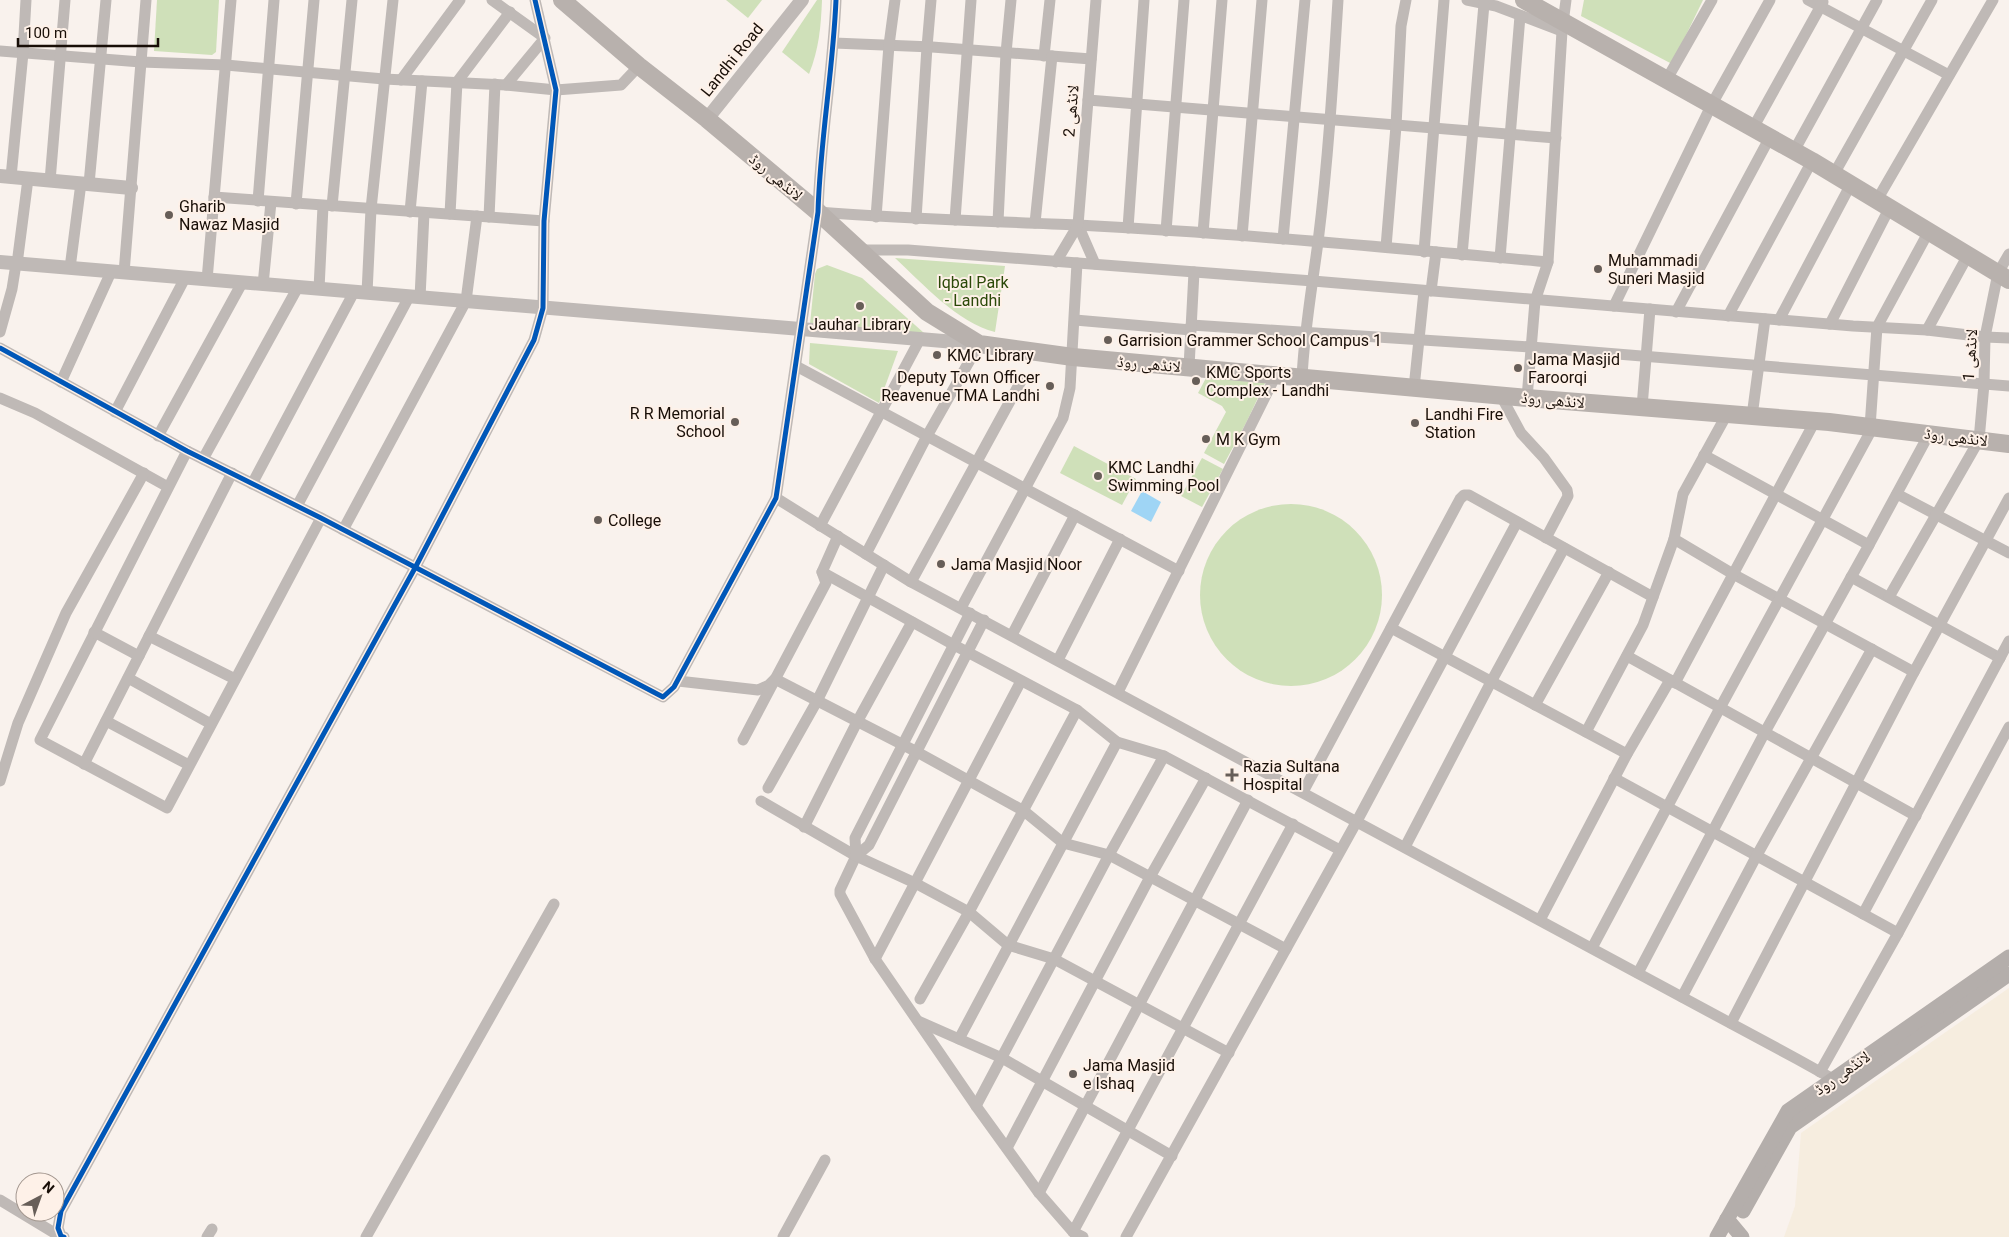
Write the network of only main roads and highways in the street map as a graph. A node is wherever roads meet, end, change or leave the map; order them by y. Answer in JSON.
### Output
{"nodes":[{"id":1,"x":562,"y":0,"type":"edge"},
{"id":2,"x":1522,"y":8,"type":"edge"},
{"id":3,"x":2003,"y":276,"type":"edge"},
{"id":4,"x":2009,"y":444,"type":"edge"},
{"id":5,"x":2009,"y":957,"type":"edge"},
{"id":6,"x":2009,"y":974,"type":"edge"},
{"id":7,"x":1977,"y":988,"type":"junction"},
{"id":8,"x":1728,"y":1232,"type":"edge"}],
"edges":[{"from":1,"to":4,"type":"main road","name":"لانڈھی روڈ"},
{"from":2,"to":3,"type":"main road"},
{"from":5,"to":7,"type":"main road","name":"لانڈھی روڈ"},
{"from":6,"to":7,"type":"main road","name":"لانڈھی روڈ"},
{"from":7,"to":8,"type":"main road","name":"لانڈھی روڈ"}]}
